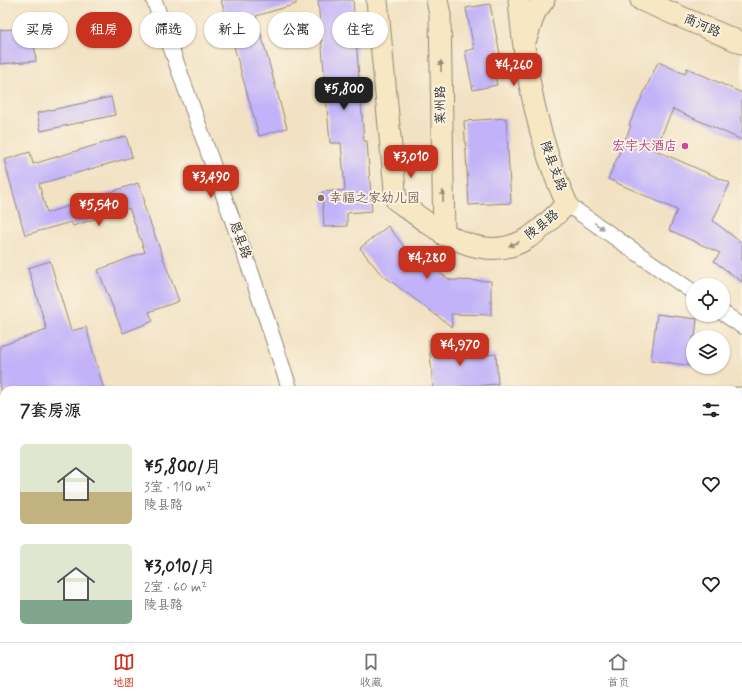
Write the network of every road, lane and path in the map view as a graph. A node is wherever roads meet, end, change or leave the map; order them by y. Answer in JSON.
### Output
{"nodes":[{"id":1,"x":154,"y":0,"type":"edge"},
{"id":2,"x":376,"y":0,"type":"edge"},
{"id":3,"x":437,"y":0,"type":"edge"},
{"id":4,"x":519,"y":0,"type":"edge"},
{"id":5,"x":544,"y":0,"type":"edge"},
{"id":6,"x":641,"y":0,"type":"edge"},
{"id":7,"x":742,"y":43,"type":"edge"},
{"id":8,"x":524,"y":50,"type":"junction"},
{"id":9,"x":567,"y":204,"type":"junction"},
{"id":10,"x":444,"y":235,"type":"junction"},
{"id":11,"x":686,"y":287,"type":"edge"},
{"id":12,"x":730,"y":318,"type":"edge"},
{"id":13,"x":742,"y":326,"type":"edge"},
{"id":14,"x":289,"y":386,"type":"edge"}],
"edges":[{"from":1,"to":14,"type":"street","name":"恩县路"},
{"from":2,"to":10,"type":"street","name":"陵县路"},
{"from":10,"to":3,"type":"street","name":"莱州路","one_way":true},
{"from":4,"to":8,"type":"street","name":"陵县支路"},
{"from":5,"to":8,"type":"street"},
{"from":6,"to":7,"type":"street","name":"商河路"},
{"from":8,"to":9,"type":"street","name":"陵县支路"},
{"from":9,"to":10,"type":"street","name":"陵县路","one_way":true},
{"from":9,"to":11,"type":"street","name":"陵县支路","one_way":true},
{"from":12,"to":13,"type":"street"}]}
